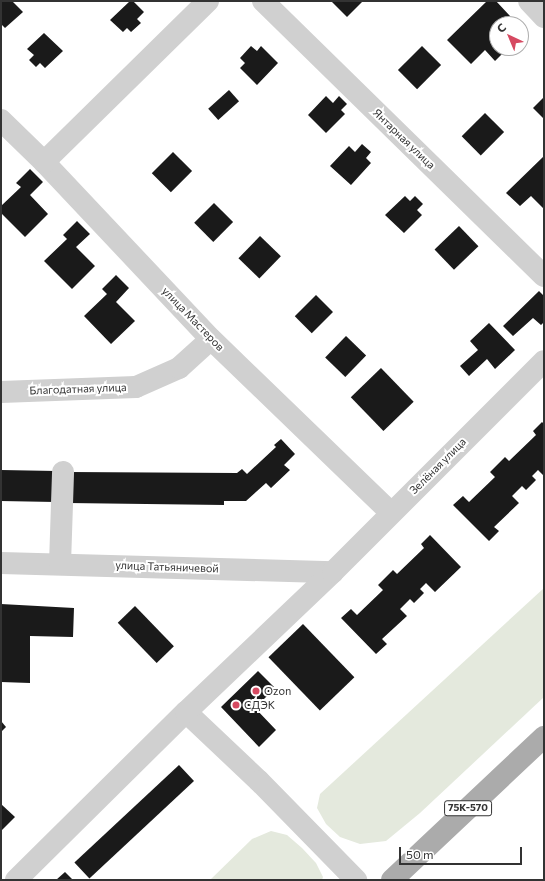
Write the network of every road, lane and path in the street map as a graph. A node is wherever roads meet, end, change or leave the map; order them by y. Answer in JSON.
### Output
{"nodes":[{"id":1,"x":208,"y":1,"type":"edge"},
{"id":2,"x":263,"y":1,"type":"edge"},
{"id":3,"x":529,"y":1,"type":"edge"},
{"id":4,"x":544,"y":17,"type":"edge"},
{"id":5,"x":1,"y":120,"type":"edge"},
{"id":6,"x":44,"y":162,"type":"junction"},
{"id":7,"x":544,"y":276,"type":"edge"},
{"id":8,"x":211,"y":338,"type":"junction"},
{"id":9,"x":544,"y":361,"type":"edge"},
{"id":10,"x":1,"y":392,"type":"edge"},
{"id":11,"x":63,"y":472,"type":"dead end"},
{"id":12,"x":391,"y":513,"type":"junction"},
{"id":13,"x":1,"y":563,"type":"edge"},
{"id":14,"x":60,"y":564,"type":"junction"},
{"id":15,"x":333,"y":572,"type":"junction"},
{"id":16,"x":186,"y":712,"type":"junction"},
{"id":17,"x":544,"y":737,"type":"edge"},
{"id":18,"x":16,"y":880,"type":"edge"},
{"id":19,"x":356,"y":880,"type":"edge"},
{"id":20,"x":392,"y":880,"type":"edge"}],
"edges":[{"from":1,"to":6,"type":"street"},
{"from":2,"to":7,"type":"street","name":"Янтарная улица"},
{"from":3,"to":4,"type":"street"},
{"from":5,"to":6,"type":"street","name":"улица Мастеров"},
{"from":6,"to":8,"type":"street","name":"улица Мастеров"},
{"from":8,"to":10,"type":"street","name":"Благодатная улица"},
{"from":8,"to":12,"type":"street","name":"улица Мастеров"},
{"from":9,"to":12,"type":"street","name":"Зелёная улица"},
{"from":11,"to":14,"type":"street"},
{"from":12,"to":15,"type":"street","name":"Зелёная улица"},
{"from":13,"to":14,"type":"street","name":"улица Татьяничевой"},
{"from":14,"to":15,"type":"street","name":"улица Татьяничевой"},
{"from":15,"to":16,"type":"street","name":"Зелёная улица"},
{"from":16,"to":18,"type":"street","name":"Зелёная улица"},
{"from":16,"to":19,"type":"street"},
{"from":17,"to":20,"type":"main road","number":"75К-570"}]}
